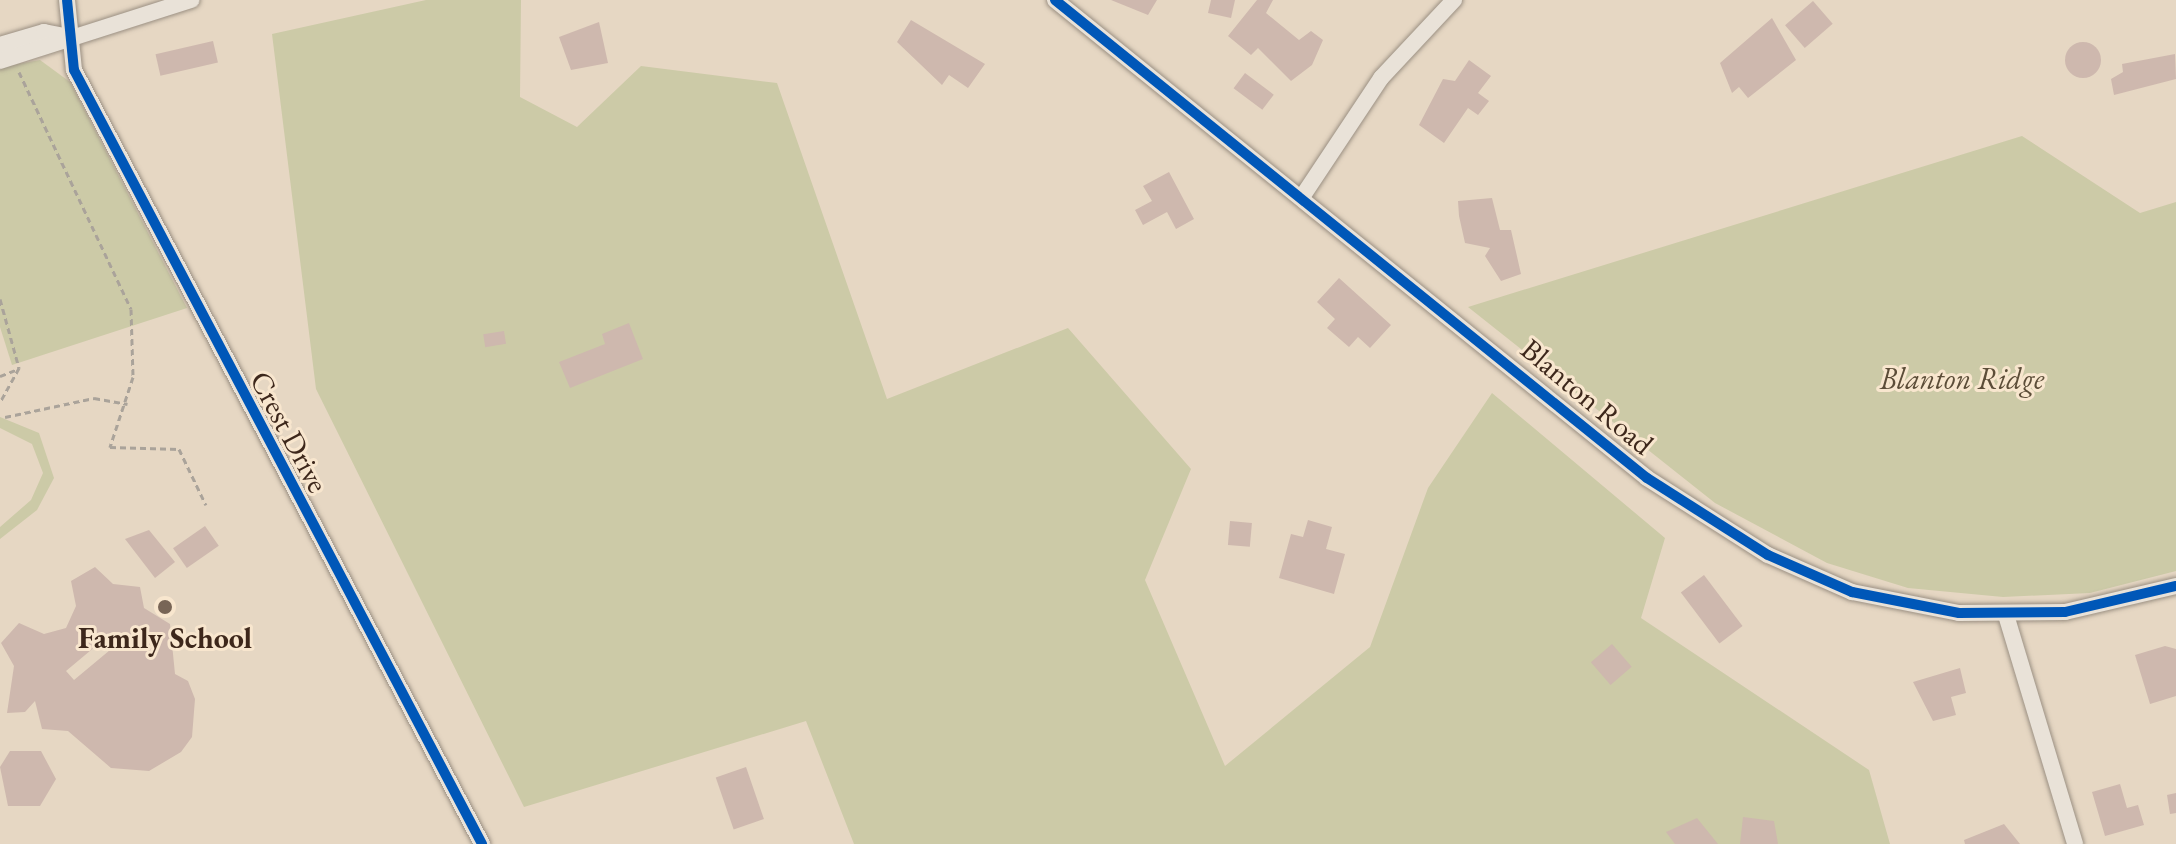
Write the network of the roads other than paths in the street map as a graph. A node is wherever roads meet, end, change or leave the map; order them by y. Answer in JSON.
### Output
{"nodes":[{"id":1,"x":67,"y":0,"type":"edge"},
{"id":2,"x":191,"y":0,"type":"edge"},
{"id":3,"x":1055,"y":0,"type":"edge"},
{"id":4,"x":1454,"y":0,"type":"edge"},
{"id":5,"x":69,"y":37,"type":"junction"},
{"id":6,"x":0,"y":45,"type":"edge"},
{"id":7,"x":0,"y":61,"type":"edge"},
{"id":8,"x":1302,"y":197,"type":"junction"},
{"id":9,"x":2176,"y":586,"type":"edge"},
{"id":10,"x":2006,"y":615,"type":"junction"},
{"id":11,"x":482,"y":844,"type":"edge"},
{"id":12,"x":2075,"y":844,"type":"edge"}],
"edges":[{"from":1,"to":5,"type":"street","name":"Crest Drive"},
{"from":2,"to":5,"type":"street"},
{"from":3,"to":8,"type":"street","name":"Blanton Road"},
{"from":4,"to":8,"type":"street"},
{"from":5,"to":6,"type":"street"},
{"from":5,"to":7,"type":"street"},
{"from":5,"to":11,"type":"street","name":"Crest Drive"},
{"from":8,"to":10,"type":"street","name":"Blanton Road"},
{"from":9,"to":10,"type":"street","name":"Blanton Road"},
{"from":10,"to":12,"type":"street"}]}
